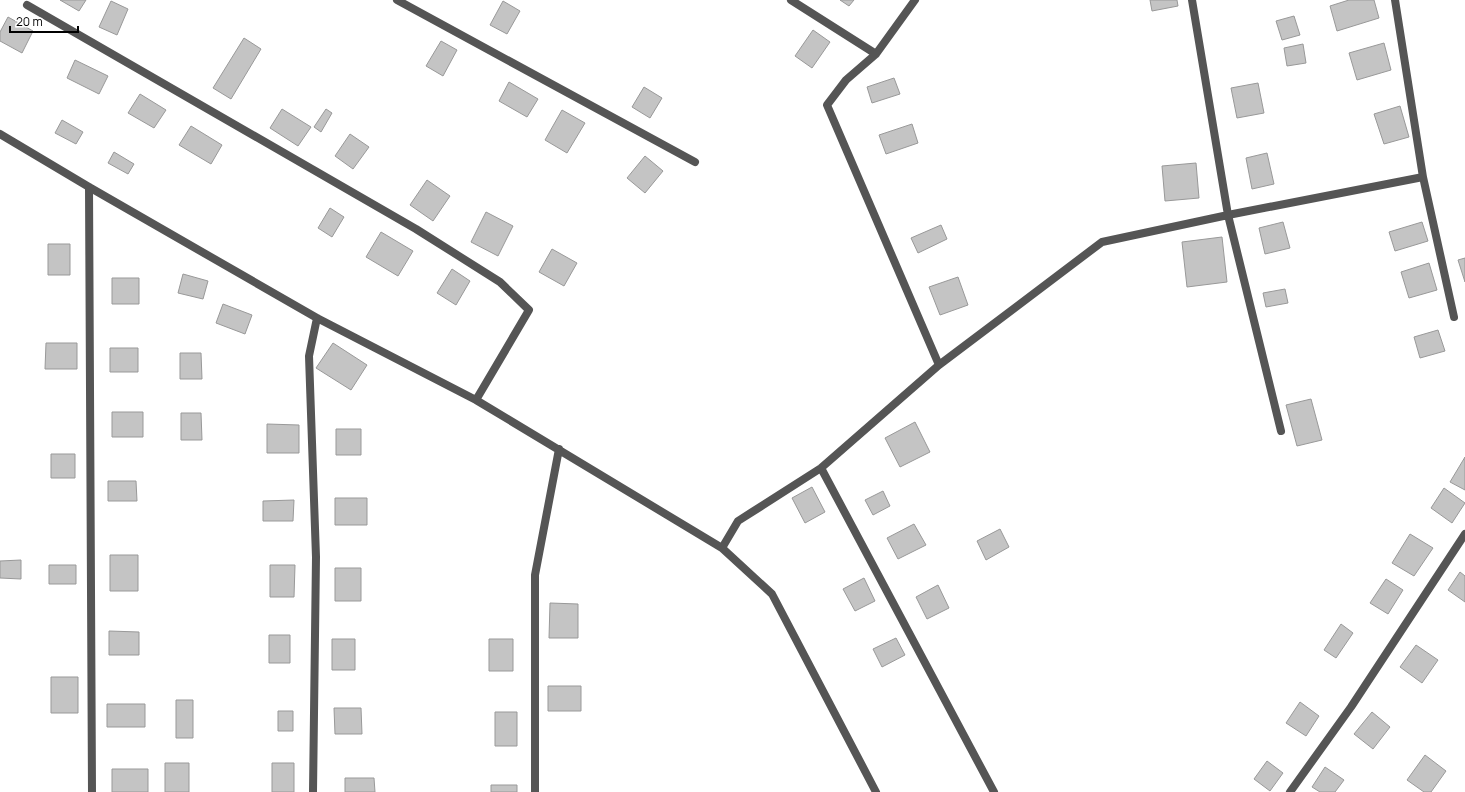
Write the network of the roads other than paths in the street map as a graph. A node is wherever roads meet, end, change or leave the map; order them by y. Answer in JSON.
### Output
{"nodes":[{"id":1,"x":397,"y":0,"type":"edge"},
{"id":2,"x":792,"y":0,"type":"edge"},
{"id":3,"x":915,"y":0,"type":"edge"},
{"id":4,"x":1192,"y":0,"type":"edge"},
{"id":5,"x":1395,"y":0,"type":"edge"},
{"id":6,"x":27,"y":5,"type":"dead end"},
{"id":7,"x":876,"y":54,"type":"junction"},
{"id":8,"x":0,"y":134,"type":"edge"},
{"id":9,"x":695,"y":162,"type":"dead end"},
{"id":10,"x":1423,"y":177,"type":"junction"},
{"id":11,"x":90,"y":187,"type":"junction"},
{"id":12,"x":1228,"y":215,"type":"junction"},
{"id":13,"x":1454,"y":317,"type":"dead end"},
{"id":14,"x":317,"y":318,"type":"junction"},
{"id":15,"x":939,"y":365,"type":"junction"},
{"id":16,"x":476,"y":400,"type":"junction"},
{"id":17,"x":1281,"y":431,"type":"dead end"},
{"id":18,"x":559,"y":449,"type":"junction"},
{"id":19,"x":821,"y":468,"type":"junction"},
{"id":20,"x":1465,"y":534,"type":"edge"},
{"id":21,"x":722,"y":548,"type":"junction"},
{"id":22,"x":92,"y":792,"type":"edge"},
{"id":23,"x":313,"y":792,"type":"edge"},
{"id":24,"x":535,"y":792,"type":"edge"},
{"id":25,"x":876,"y":792,"type":"edge"},
{"id":26,"x":994,"y":792,"type":"edge"},
{"id":27,"x":1290,"y":792,"type":"edge"}],
"edges":[{"from":1,"to":9,"type":"street"},
{"from":2,"to":7,"type":"street"},
{"from":3,"to":7,"type":"street"},
{"from":4,"to":12,"type":"street"},
{"from":5,"to":10,"type":"street"},
{"from":6,"to":16,"type":"street"},
{"from":7,"to":15,"type":"street"},
{"from":8,"to":11,"type":"street"},
{"from":10,"to":12,"type":"street"},
{"from":10,"to":13,"type":"street"},
{"from":11,"to":14,"type":"street"},
{"from":11,"to":22,"type":"street"},
{"from":12,"to":15,"type":"street"},
{"from":12,"to":17,"type":"street"},
{"from":14,"to":16,"type":"street"},
{"from":14,"to":23,"type":"street"},
{"from":15,"to":19,"type":"street"},
{"from":16,"to":18,"type":"street"},
{"from":18,"to":21,"type":"street"},
{"from":18,"to":24,"type":"street"},
{"from":19,"to":21,"type":"street"},
{"from":19,"to":26,"type":"street"},
{"from":20,"to":27,"type":"street"},
{"from":21,"to":25,"type":"street"}]}
